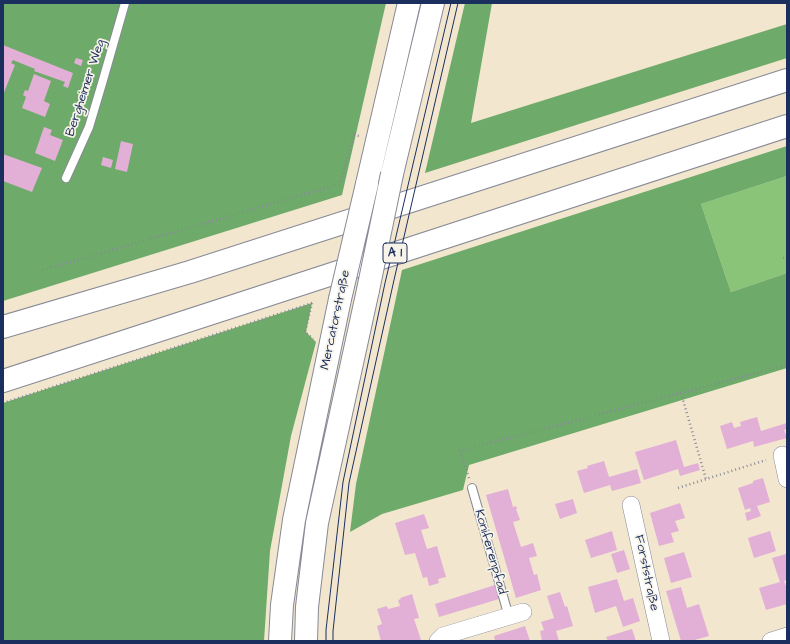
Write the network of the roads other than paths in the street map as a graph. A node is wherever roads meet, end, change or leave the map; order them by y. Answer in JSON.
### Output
{"nodes":[{"id":1,"x":125,"y":3,"type":"edge"},
{"id":2,"x":410,"y":3,"type":"edge"},
{"id":3,"x":433,"y":3,"type":"edge"},
{"id":4,"x":787,"y":80,"type":"edge"},
{"id":5,"x":787,"y":126,"type":"edge"},
{"id":6,"x":66,"y":178,"type":"dead end"},
{"id":7,"x":3,"y":327,"type":"edge"},
{"id":8,"x":3,"y":380,"type":"edge"},
{"id":9,"x":782,"y":455,"type":"road end"},
{"id":10,"x":787,"y":479,"type":"edge"},
{"id":11,"x":472,"y":488,"type":"road end"},
{"id":12,"x":631,"y":506,"type":"dead end"},
{"id":13,"x":516,"y":615,"type":"joint"},
{"id":14,"x":787,"y":636,"type":"edge"},
{"id":15,"x":280,"y":641,"type":"edge"},
{"id":16,"x":306,"y":641,"type":"edge"},
{"id":17,"x":438,"y":641,"type":"edge"},
{"id":18,"x":661,"y":641,"type":"edge"},
{"id":19,"x":771,"y":641,"type":"edge"}],
"edges":[{"from":1,"to":6,"type":"lane","name":"Bergheimer Weg"},
{"from":2,"to":15,"type":"main road","name":"Mercatorstraße","bridge":true},
{"from":3,"to":16,"type":"main road","name":"Mercatorstraße","bridge":true},
{"from":4,"to":7,"type":"main road"},
{"from":5,"to":8,"type":"main road","number":"A 1"},
{"from":9,"to":10,"type":"street"},
{"from":11,"to":13,"type":"lane","name":"Koniferenpfad"},
{"from":12,"to":18,"type":"street","name":"Forststraße"},
{"from":13,"to":17,"type":"street","name":"Koniferenpfad"},
{"from":14,"to":19,"type":"street"}]}
